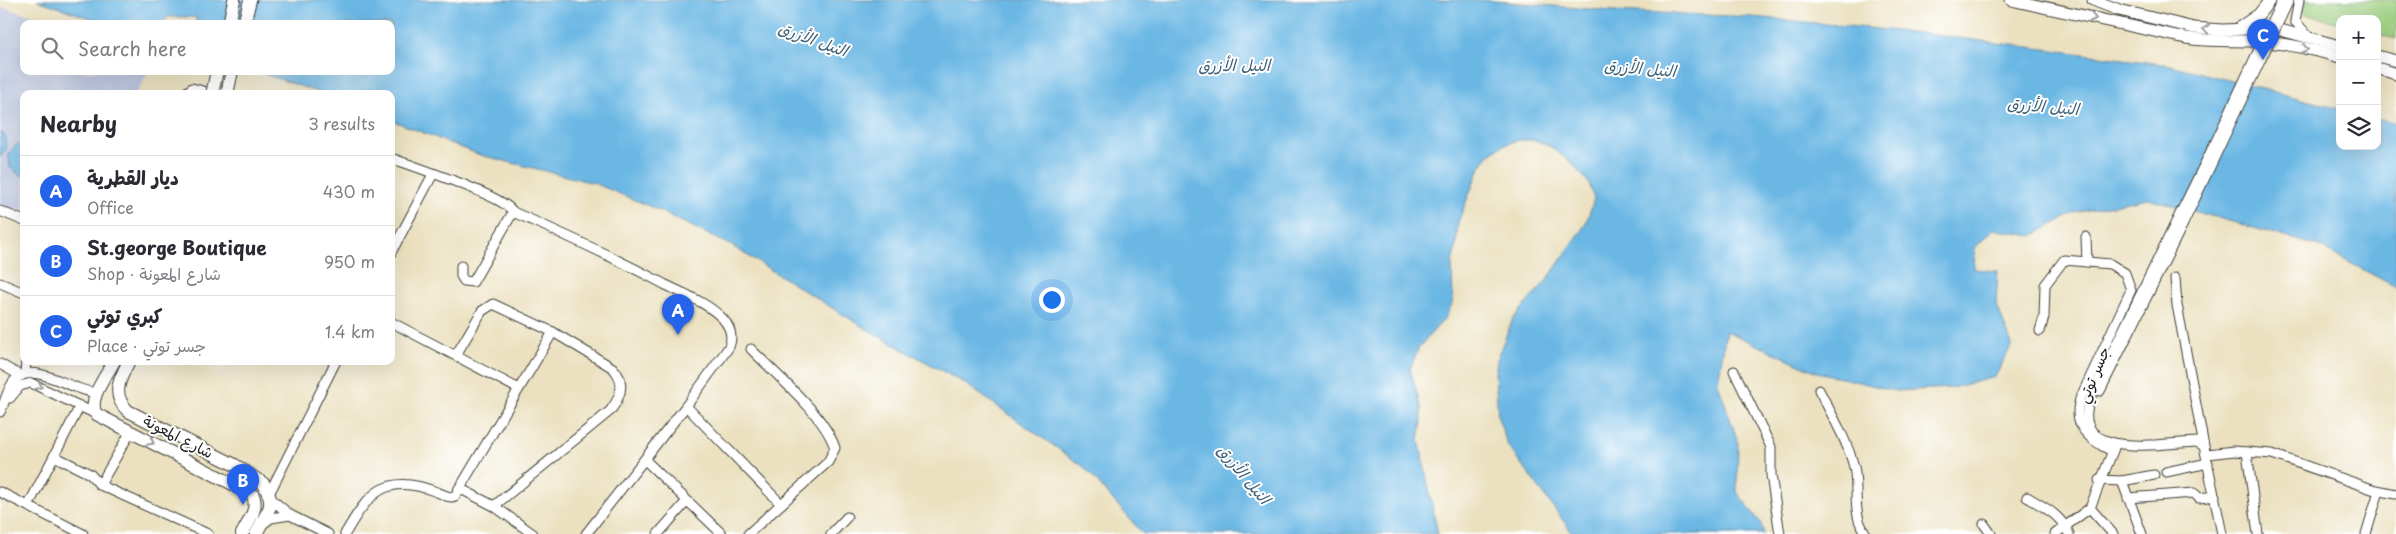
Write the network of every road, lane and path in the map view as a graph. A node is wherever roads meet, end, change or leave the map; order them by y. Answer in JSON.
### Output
{"nodes":[{"id":1,"x":234,"y":0,"type":"edge"},
{"id":2,"x":250,"y":0,"type":"edge"},
{"id":3,"x":2011,"y":0,"type":"edge"},
{"id":4,"x":2093,"y":0,"type":"edge"},
{"id":5,"x":2270,"y":0,"type":"edge"},
{"id":6,"x":2282,"y":0,"type":"edge"},
{"id":7,"x":2289,"y":0,"type":"edge"},
{"id":8,"x":2299,"y":0,"type":"edge"},
{"id":9,"x":230,"y":20,"type":"edge"},
{"id":10,"x":245,"y":20,"type":"edge"},
{"id":11,"x":2236,"y":30,"type":"junction"},
{"id":12,"x":2309,"y":38,"type":"junction"},
{"id":13,"x":2336,"y":45,"type":"edge"},
{"id":14,"x":2336,"y":56,"type":"edge"},
{"id":15,"x":2381,"y":57,"type":"edge"},
{"id":16,"x":2396,"y":61,"type":"edge"},
{"id":17,"x":2381,"y":69,"type":"edge"},
{"id":18,"x":2396,"y":74,"type":"edge"},
{"id":19,"x":216,"y":75,"type":"edge"},
{"id":20,"x":231,"y":75,"type":"edge"},
{"id":21,"x":214,"y":90,"type":"edge"},
{"id":22,"x":228,"y":90,"type":"edge"},
{"id":23,"x":395,"y":160,"type":"edge"},
{"id":24,"x":433,"y":174,"type":"junction"},
{"id":25,"x":0,"y":211,"type":"edge"},
{"id":26,"x":512,"y":212,"type":"junction"},
{"id":27,"x":20,"y":219,"type":"edge"},
{"id":28,"x":2086,"y":237,"type":"dead end"},
{"id":29,"x":395,"y":245,"type":"edge"},
{"id":30,"x":2087,"y":262,"type":"junction"},
{"id":31,"x":461,"y":266,"type":"dead end"},
{"id":32,"x":2175,"y":278,"type":"dead end"},
{"id":33,"x":0,"y":282,"type":"edge"},
{"id":34,"x":20,"y":291,"type":"edge"},
{"id":35,"x":395,"y":324,"type":"edge"},
{"id":36,"x":2040,"y":331,"type":"dead end"},
{"id":37,"x":553,"y":332,"type":"junction"},
{"id":38,"x":750,"y":349,"type":"dead end"},
{"id":39,"x":456,"y":355,"type":"junction"},
{"id":40,"x":0,"y":364,"type":"edge"},
{"id":41,"x":25,"y":365,"type":"edge"},
{"id":42,"x":112,"y":365,"type":"edge"},
{"id":43,"x":126,"y":365,"type":"edge"},
{"id":44,"x":334,"y":365,"type":"edge"},
{"id":45,"x":1734,"y":371,"type":"dead end"},
{"id":46,"x":23,"y":374,"type":"junction"},
{"id":47,"x":519,"y":388,"type":"junction"},
{"id":48,"x":1819,"y":390,"type":"dead end"},
{"id":49,"x":96,"y":393,"type":"junction"},
{"id":50,"x":2094,"y":395,"type":"junction"},
{"id":51,"x":80,"y":406,"type":"junction"},
{"id":52,"x":686,"y":406,"type":"junction"},
{"id":53,"x":124,"y":407,"type":"junction"},
{"id":54,"x":1,"y":410,"type":"edge"},
{"id":55,"x":96,"y":414,"type":"junction"},
{"id":56,"x":112,"y":422,"type":"junction"},
{"id":57,"x":131,"y":432,"type":"junction"},
{"id":58,"x":2114,"y":446,"type":"junction"},
{"id":59,"x":2204,"y":451,"type":"junction"},
{"id":60,"x":2247,"y":452,"type":"junction"},
{"id":61,"x":54,"y":456,"type":"junction"},
{"id":62,"x":646,"y":460,"type":"junction"},
{"id":63,"x":2166,"y":472,"type":"dead end"},
{"id":64,"x":2154,"y":475,"type":"dead end"},
{"id":65,"x":2099,"y":480,"type":"junction"},
{"id":66,"x":2122,"y":481,"type":"junction"},
{"id":67,"x":100,"y":485,"type":"junction"},
{"id":68,"x":459,"y":488,"type":"junction"},
{"id":69,"x":2380,"y":491,"type":"junction"},
{"id":70,"x":0,"y":492,"type":"edge"},
{"id":71,"x":2396,"y":494,"type":"edge"},
{"id":72,"x":270,"y":496,"type":"junction"},
{"id":73,"x":2215,"y":496,"type":"junction"},
{"id":74,"x":2027,"y":497,"type":"dead end"},
{"id":75,"x":2128,"y":498,"type":"junction"},
{"id":76,"x":686,"y":501,"type":"junction"},
{"id":77,"x":781,"y":504,"type":"junction"},
{"id":78,"x":28,"y":506,"type":"junction"},
{"id":79,"x":494,"y":506,"type":"junction"},
{"id":80,"x":2090,"y":508,"type":"junction"},
{"id":81,"x":290,"y":515,"type":"junction"},
{"id":82,"x":847,"y":517,"type":"dead end"},
{"id":83,"x":1984,"y":524,"type":"dead end"},
{"id":84,"x":2067,"y":530,"type":"edge"},
{"id":85,"x":258,"y":531,"type":"edge"},
{"id":86,"x":752,"y":533,"type":"edge"},
{"id":87,"x":82,"y":534,"type":"edge"},
{"id":88,"x":208,"y":534,"type":"edge"},
{"id":89,"x":242,"y":534,"type":"edge"},
{"id":90,"x":328,"y":534,"type":"edge"},
{"id":91,"x":345,"y":534,"type":"edge"},
{"id":92,"x":533,"y":534,"type":"edge"},
{"id":93,"x":586,"y":534,"type":"edge"},
{"id":94,"x":658,"y":534,"type":"edge"},
{"id":95,"x":722,"y":534,"type":"edge"},
{"id":96,"x":831,"y":534,"type":"edge"},
{"id":97,"x":1780,"y":534,"type":"edge"},
{"id":98,"x":1866,"y":534,"type":"edge"},
{"id":99,"x":1991,"y":534,"type":"edge"},
{"id":100,"x":2055,"y":534,"type":"edge"},
{"id":101,"x":2112,"y":534,"type":"edge"},
{"id":102,"x":2142,"y":534,"type":"edge"},
{"id":103,"x":2222,"y":534,"type":"edge"},
{"id":104,"x":2258,"y":534,"type":"edge"},
{"id":105,"x":2366,"y":534,"type":"edge"}],
"edges":[{"from":1,"to":9,"type":"highway"},
{"from":2,"to":10,"type":"highway"},
{"from":3,"to":14,"type":"main road","one_way":true},
{"from":11,"to":4,"type":"main road","one_way":true},
{"from":5,"to":11,"type":"main road"},
{"from":6,"to":50,"type":"street","name":"جسر توتي","bridge":true},
{"from":7,"to":50,"type":"street","name":"جسر توتي","bridge":true},
{"from":8,"to":12,"type":"street"},
{"from":11,"to":12,"type":"main road"},
{"from":12,"to":13,"type":"main road"},
{"from":15,"to":16,"type":"main road"},
{"from":17,"to":18,"type":"main road"},
{"from":19,"to":21,"type":"highway","bridge":true},
{"from":20,"to":22,"type":"highway"},
{"from":23,"to":24,"type":"street"},
{"from":24,"to":26,"type":"street"},
{"from":24,"to":29,"type":"street"},
{"from":25,"to":27,"type":"street"},
{"from":26,"to":31,"type":"street"},
{"from":26,"to":52,"type":"street"},
{"from":28,"to":30,"type":"street"},
{"from":30,"to":36,"type":"street"},
{"from":30,"to":58,"type":"street"},
{"from":32,"to":59,"type":"street"},
{"from":33,"to":34,"type":"street"},
{"from":35,"to":39,"type":"street"},
{"from":37,"to":39,"type":"street"},
{"from":37,"to":47,"type":"street"},
{"from":37,"to":79,"type":"street"},
{"from":38,"to":77,"type":"street"},
{"from":39,"to":47,"type":"street"},
{"from":40,"to":46,"type":"street"},
{"from":41,"to":46,"type":"street"},
{"from":42,"to":49,"type":"highway"},
{"from":43,"to":53,"type":"highway"},
{"from":44,"to":72,"type":"street"},
{"from":45,"to":97,"type":"street"},
{"from":46,"to":49,"type":"street"},
{"from":46,"to":54,"type":"street"},
{"from":47,"to":68,"type":"street"},
{"from":48,"to":98,"type":"street"},
{"from":49,"to":55,"type":"highway"},
{"from":50,"to":58,"type":"street","name":"جسر توتي"},
{"from":54,"to":51,"type":"street","one_way":true},
{"from":51,"to":55,"type":"street"},
{"from":51,"to":61,"type":"street"},
{"from":52,"to":62,"type":"street"},
{"from":52,"to":77,"type":"street"},
{"from":53,"to":56,"type":"highway"},
{"from":53,"to":72,"type":"highway","name":"شارع المعونة"},
{"from":55,"to":56,"type":"highway","name":"شارع المعونة"},
{"from":56,"to":57,"type":"highway","name":"شارع المعونة"},
{"from":57,"to":67,"type":"street"},
{"from":57,"to":89,"type":"highway","name":"شارع المعونة","one_way":true},
{"from":58,"to":59,"type":"street"},
{"from":58,"to":65,"type":"street"},
{"from":59,"to":60,"type":"street"},
{"from":59,"to":63,"type":"street"},
{"from":59,"to":73,"type":"street"},
{"from":60,"to":69,"type":"street"},
{"from":60,"to":104,"type":"street"},
{"from":61,"to":67,"type":"street"},
{"from":61,"to":78,"type":"street"},
{"from":62,"to":76,"type":"street"},
{"from":62,"to":93,"type":"street"},
{"from":64,"to":66,"type":"street"},
{"from":65,"to":66,"type":"street"},
{"from":65,"to":80,"type":"street"},
{"from":66,"to":75,"type":"street"},
{"from":67,"to":88,"type":"street"},
{"from":68,"to":79,"type":"street"},
{"from":68,"to":91,"type":"street"},
{"from":69,"to":71,"type":"street"},
{"from":69,"to":105,"type":"street"},
{"from":70,"to":78,"type":"street"},
{"from":72,"to":81,"type":"street"},
{"from":72,"to":85,"type":"highway"},
{"from":73,"to":75,"type":"street"},
{"from":73,"to":103,"type":"street"},
{"from":74,"to":84,"type":"street"},
{"from":75,"to":102,"type":"street"},
{"from":76,"to":94,"type":"street"},
{"from":76,"to":95,"type":"street"},
{"from":77,"to":86,"type":"street"},
{"from":78,"to":87,"type":"street"},
{"from":79,"to":92,"type":"street"},
{"from":80,"to":84,"type":"street"},
{"from":80,"to":101,"type":"street"},
{"from":81,"to":85,"type":"street"},
{"from":81,"to":90,"type":"street"},
{"from":82,"to":96,"type":"street"},
{"from":83,"to":99,"type":"street"},
{"from":84,"to":100,"type":"street"}]}
